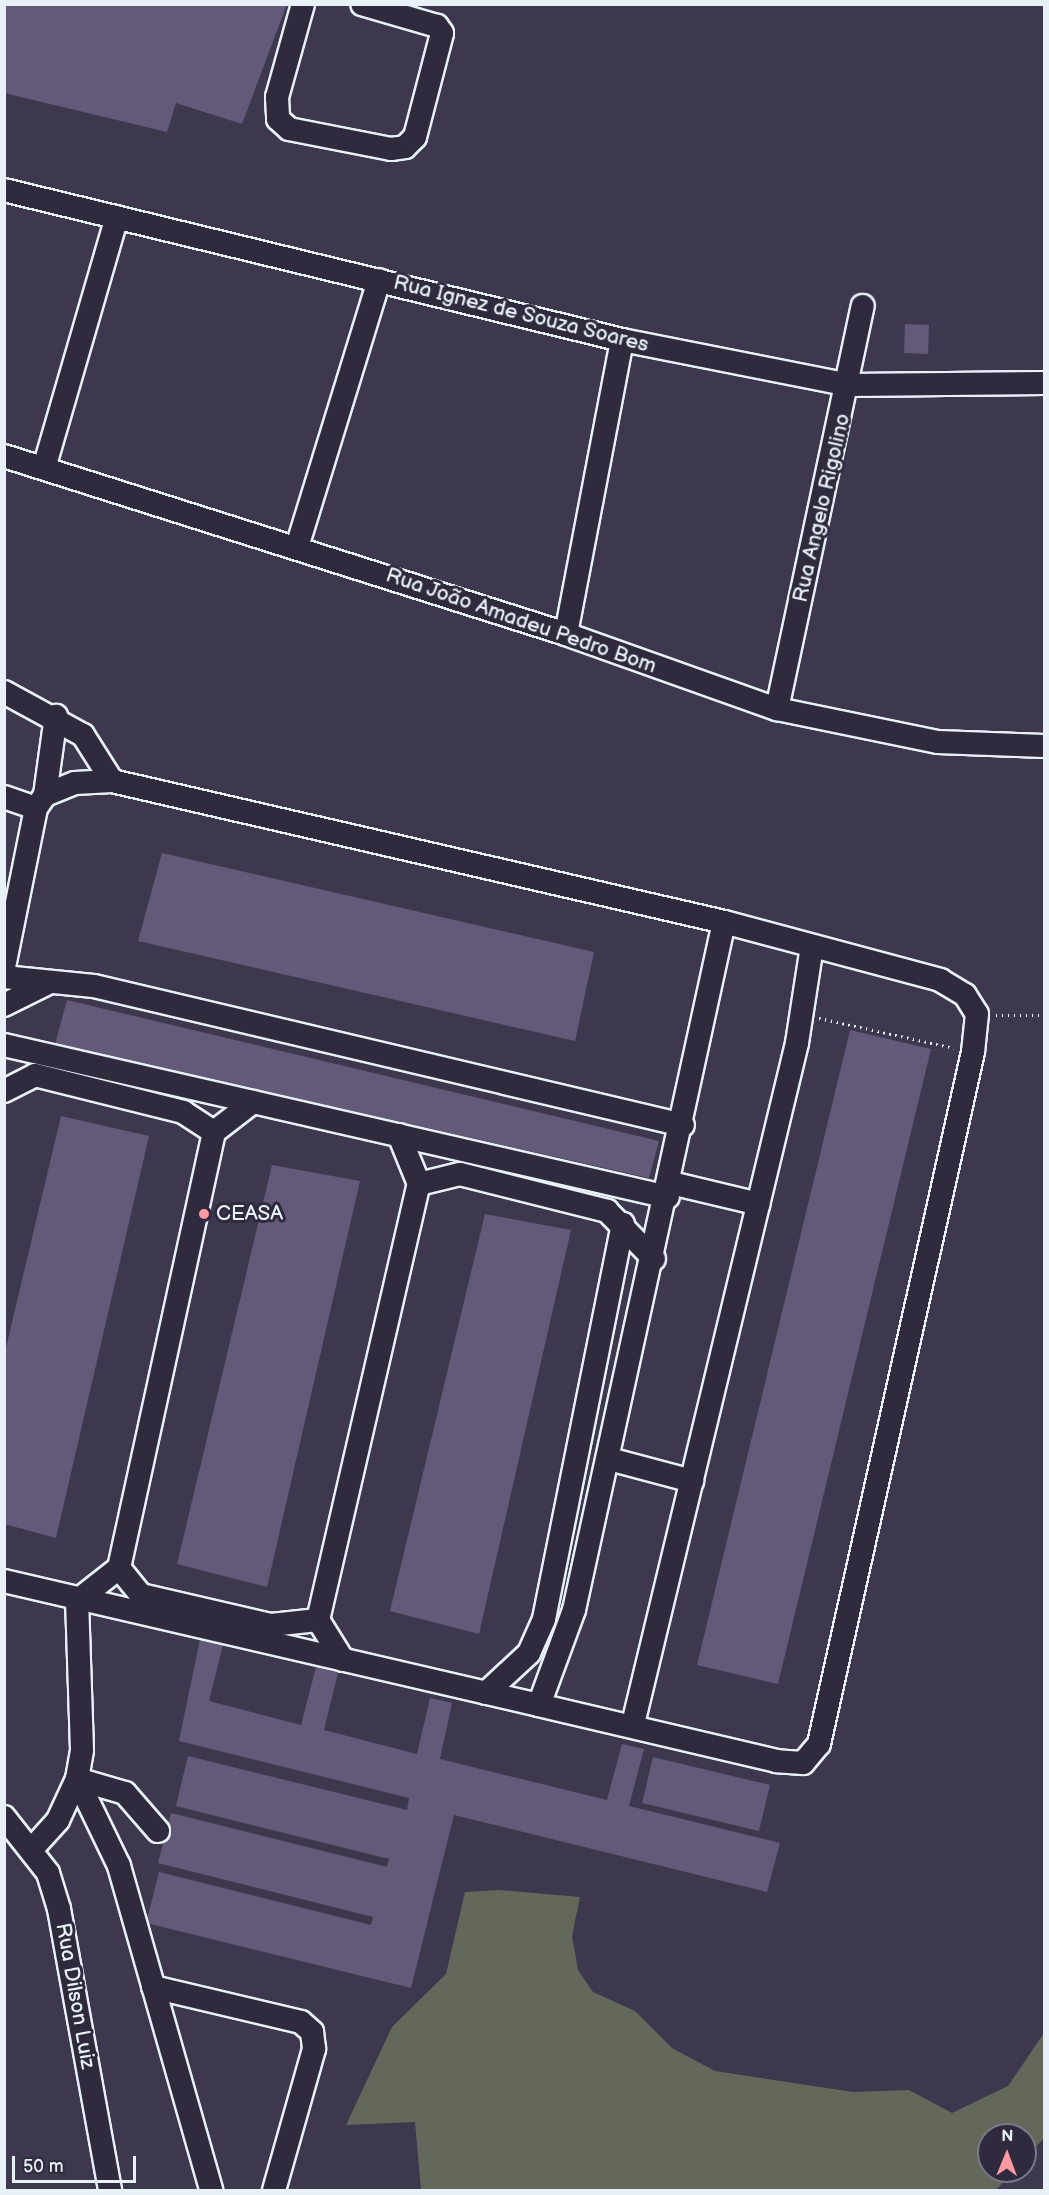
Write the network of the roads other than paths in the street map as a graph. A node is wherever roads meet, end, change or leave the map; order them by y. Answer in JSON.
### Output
{"nodes":[{"id":1,"x":303,"y":4,"type":"edge"},
{"id":2,"x":362,"y":4,"type":"edge"},
{"id":3,"x":4,"y":190,"type":"edge"},
{"id":4,"x":117,"y":217,"type":"junction"},
{"id":5,"x":379,"y":280,"type":"junction"},
{"id":6,"x":863,"y":306,"type":"dead end"},
{"id":7,"x":622,"y":340,"type":"junction"},
{"id":8,"x":1044,"y":383,"type":"edge"},
{"id":9,"x":850,"y":385,"type":"junction"},
{"id":10,"x":4,"y":456,"type":"edge"},
{"id":11,"x":44,"y":468,"type":"junction"},
{"id":12,"x":297,"y":547,"type":"junction"},
{"id":13,"x":566,"y":634,"type":"junction"},
{"id":14,"x":4,"y":692,"type":"edge"},
{"id":15,"x":777,"y":709,"type":"junction"},
{"id":16,"x":56,"y":716,"type":"junction"},
{"id":17,"x":1044,"y":746,"type":"edge"},
{"id":18,"x":112,"y":781,"type":"junction"},
{"id":19,"x":4,"y":797,"type":"edge"},
{"id":20,"x":40,"y":801,"type":"junction"},
{"id":21,"x":724,"y":922,"type":"junction"},
{"id":22,"x":812,"y":946,"type":"junction"},
{"id":23,"x":4,"y":967,"type":"edge"},
{"id":24,"x":4,"y":977,"type":"edge"},
{"id":25,"x":50,"y":982,"type":"junction"},
{"id":26,"x":4,"y":1005,"type":"edge"},
{"id":27,"x":4,"y":1045,"type":"edge"},
{"id":28,"x":4,"y":1091,"type":"edge"},
{"id":29,"x":253,"y":1102,"type":"junction"},
{"id":30,"x":684,"y":1125,"type":"junction"},
{"id":31,"x":214,"y":1132,"type":"junction"},
{"id":32,"x":399,"y":1135,"type":"junction"},
{"id":33,"x":419,"y":1184,"type":"junction"},
{"id":34,"x":670,"y":1190,"type":"junction"},
{"id":35,"x":759,"y":1204,"type":"junction"},
{"id":36,"x":623,"y":1224,"type":"junction"},
{"id":37,"x":654,"y":1259,"type":"junction"},
{"id":38,"x":609,"y":1459,"type":"junction"},
{"id":39,"x":692,"y":1481,"type":"junction"},
{"id":40,"x":119,"y":1568,"type":"junction"},
{"id":41,"x":4,"y":1581,"type":"edge"},
{"id":42,"x":77,"y":1601,"type":"junction"},
{"id":43,"x":318,"y":1620,"type":"junction"},
{"id":44,"x":343,"y":1660,"type":"junction"},
{"id":45,"x":486,"y":1693,"type":"junction"},
{"id":46,"x":539,"y":1705,"type":"junction"},
{"id":47,"x":633,"y":1724,"type":"junction"},
{"id":48,"x":77,"y":1779,"type":"junction"},
{"id":49,"x":4,"y":1817,"type":"edge"},
{"id":50,"x":158,"y":1831,"type":"dead end"},
{"id":51,"x":32,"y":1849,"type":"junction"},
{"id":52,"x":153,"y":1987,"type":"junction"},
{"id":53,"x":110,"y":2190,"type":"edge"},
{"id":54,"x":211,"y":2190,"type":"edge"},
{"id":55,"x":274,"y":2190,"type":"edge"}],
"edges":[{"from":1,"to":2,"type":"street"},
{"from":3,"to":4,"type":"street","name":"Rua Ignez de Souza Soares"},
{"from":4,"to":5,"type":"street","name":"Rua Ignez de Souza Soares"},
{"from":4,"to":11,"type":"street"},
{"from":5,"to":7,"type":"street","name":"Rua Ignez de Souza Soares"},
{"from":5,"to":12,"type":"street"},
{"from":6,"to":9,"type":"street","name":"Rua Angelo Rigolino"},
{"from":7,"to":9,"type":"street","name":"Rua Ignez de Souza Soares"},
{"from":7,"to":13,"type":"street"},
{"from":8,"to":9,"type":"street","name":"Rua Ignez de Souza Soares"},
{"from":9,"to":15,"type":"street","name":"Rua Angelo Rigolino"},
{"from":10,"to":11,"type":"street","name":"Rua João Amadeu Pedro Bom"},
{"from":11,"to":12,"type":"street","name":"Rua João Amadeu Pedro Bom"},
{"from":12,"to":13,"type":"street","name":"Rua João Amadeu Pedro Bom"},
{"from":13,"to":15,"type":"street","name":"Rua João Amadeu Pedro Bom"},
{"from":14,"to":16,"type":"street"},
{"from":15,"to":17,"type":"street","name":"Rua João Amadeu Pedro Bom"},
{"from":16,"to":18,"type":"street"},
{"from":16,"to":20,"type":"street"},
{"from":18,"to":20,"type":"street"},
{"from":18,"to":21,"type":"street"},
{"from":19,"to":20,"type":"street"},
{"from":20,"to":23,"type":"street"},
{"from":21,"to":22,"type":"street"},
{"from":21,"to":30,"type":"street"},
{"from":22,"to":35,"type":"street"},
{"from":22,"to":47,"type":"street"},
{"from":24,"to":25,"type":"street"},
{"from":25,"to":26,"type":"street"},
{"from":25,"to":30,"type":"street"},
{"from":27,"to":29,"type":"street"},
{"from":28,"to":31,"type":"street"},
{"from":29,"to":31,"type":"street"},
{"from":29,"to":32,"type":"street"},
{"from":30,"to":34,"type":"street"},
{"from":31,"to":40,"type":"street"},
{"from":32,"to":33,"type":"street"},
{"from":32,"to":34,"type":"street"},
{"from":33,"to":36,"type":"street"},
{"from":33,"to":43,"type":"street"},
{"from":34,"to":35,"type":"street"},
{"from":34,"to":37,"type":"street"},
{"from":35,"to":39,"type":"street"},
{"from":36,"to":37,"type":"street"},
{"from":36,"to":45,"type":"street"},
{"from":37,"to":38,"type":"street"},
{"from":38,"to":39,"type":"street"},
{"from":38,"to":46,"type":"street"},
{"from":39,"to":47,"type":"street"},
{"from":40,"to":42,"type":"street"},
{"from":40,"to":43,"type":"street"},
{"from":41,"to":42,"type":"street"},
{"from":42,"to":44,"type":"street"},
{"from":42,"to":48,"type":"street"},
{"from":43,"to":44,"type":"street"},
{"from":44,"to":45,"type":"street"},
{"from":45,"to":46,"type":"street"},
{"from":46,"to":47,"type":"street"},
{"from":48,"to":50,"type":"street"},
{"from":48,"to":51,"type":"street"},
{"from":48,"to":52,"type":"street"},
{"from":49,"to":51,"type":"street","name":"Rua Dilson Luiz"},
{"from":51,"to":53,"type":"street","name":"Rua Dilson Luiz"},
{"from":52,"to":54,"type":"street"},
{"from":52,"to":55,"type":"street"}]}
